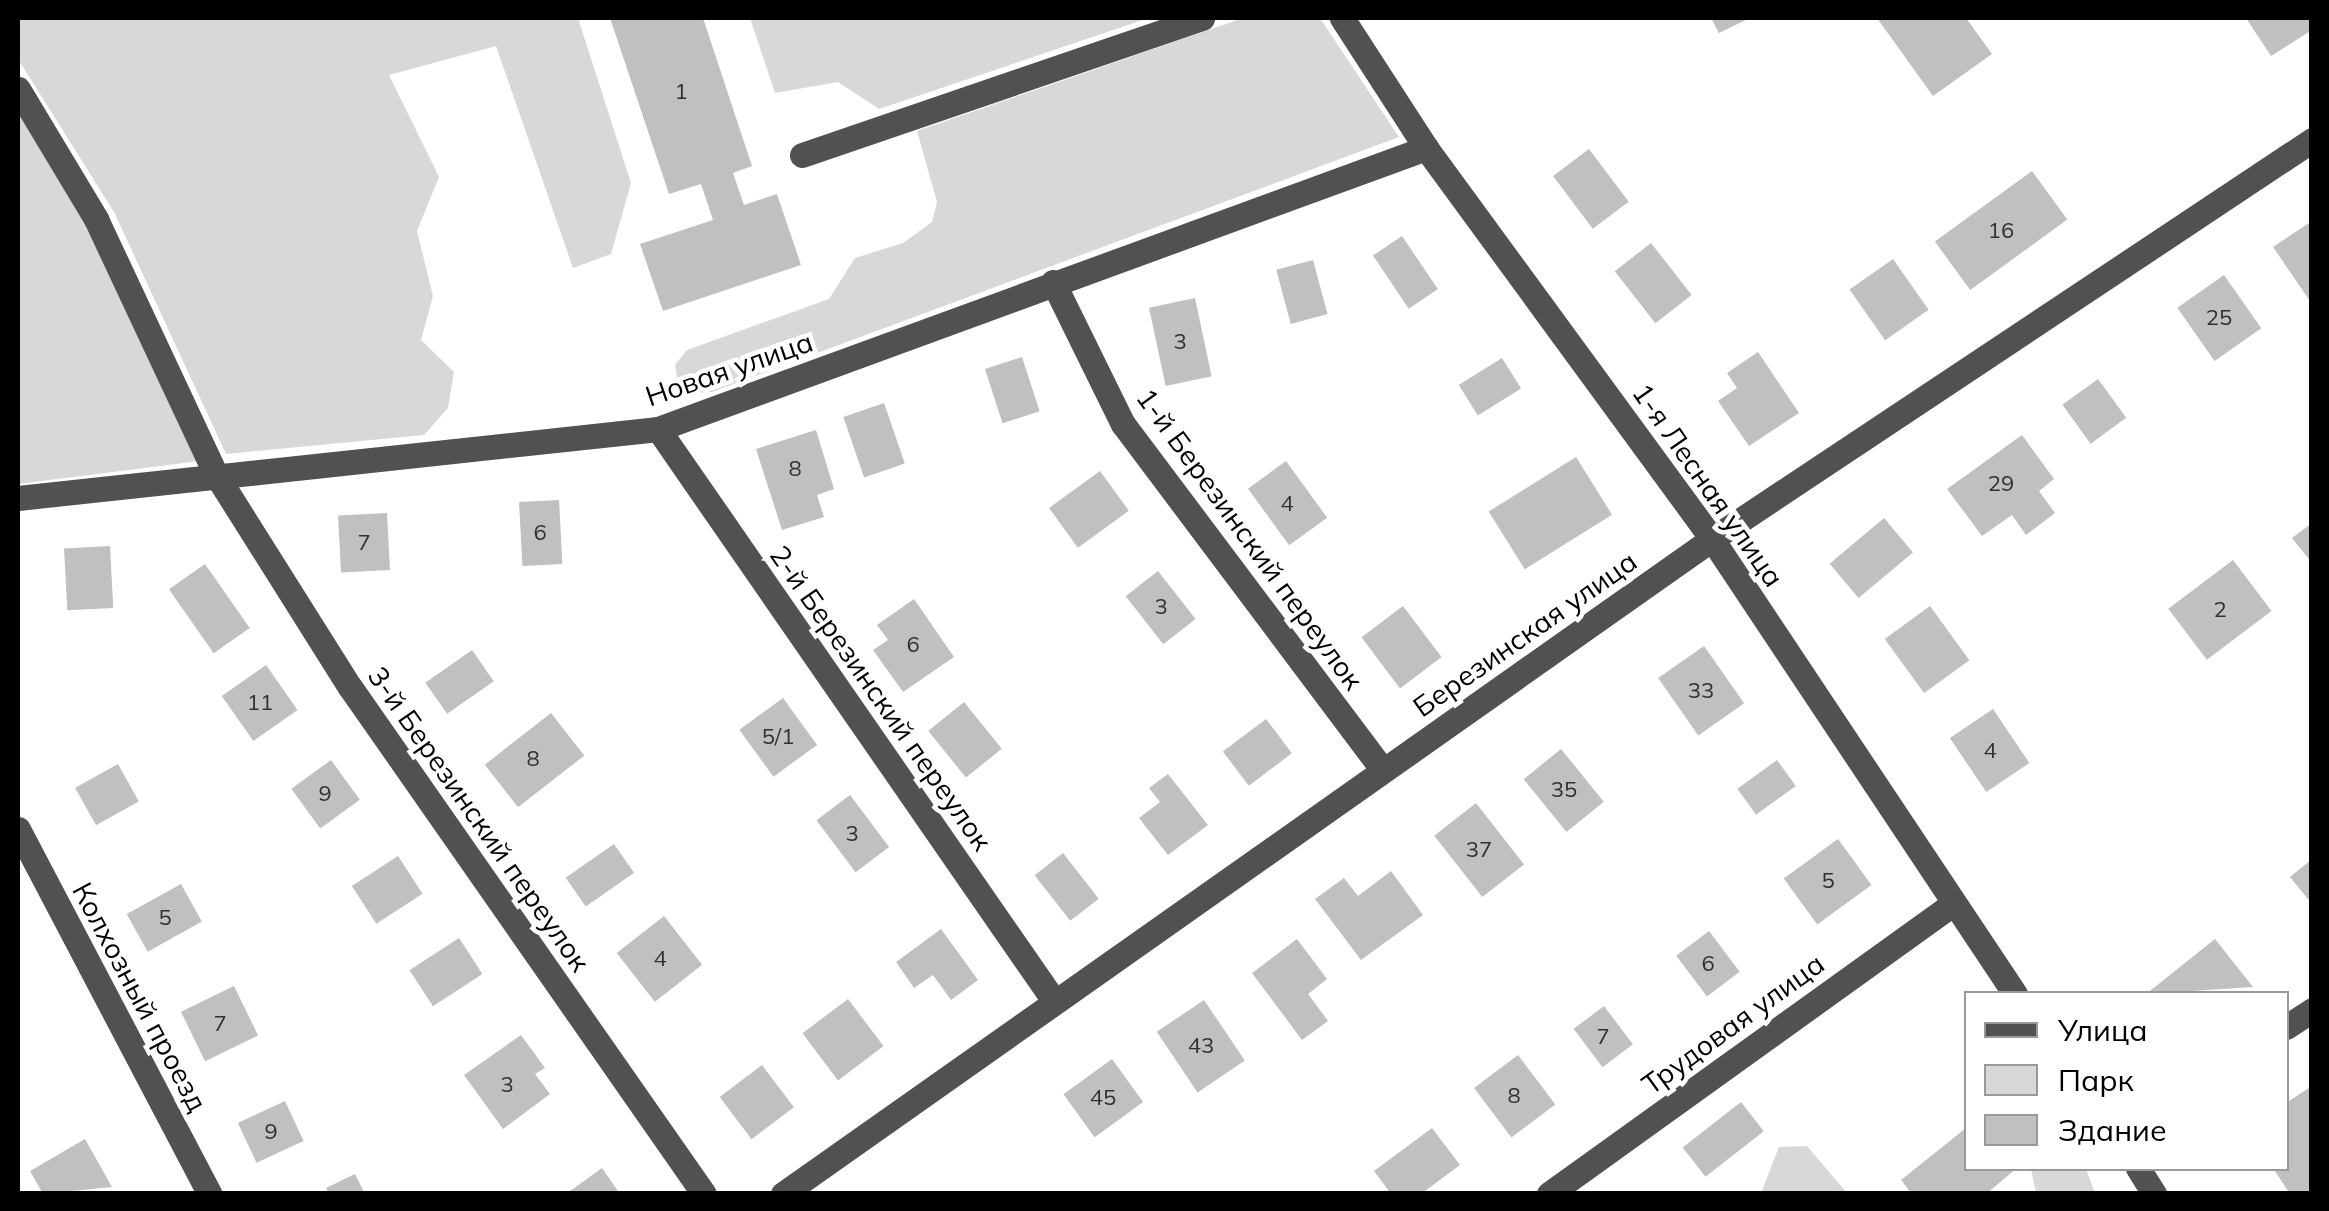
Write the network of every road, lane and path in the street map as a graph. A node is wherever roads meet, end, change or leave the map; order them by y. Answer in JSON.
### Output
{"nodes":[{"id":1,"x":1202,"y":18,"type":"edge"},
{"id":2,"x":1342,"y":18,"type":"edge"},
{"id":3,"x":18,"y":89,"type":"edge"},
{"id":4,"x":2312,"y":140,"type":"edge"},
{"id":5,"x":1426,"y":148,"type":"junction"},
{"id":6,"x":802,"y":156,"type":"dead end"},
{"id":7,"x":1053,"y":282,"type":"junction"},
{"id":8,"x":658,"y":430,"type":"junction"},
{"id":9,"x":215,"y":473,"type":"junction"},
{"id":10,"x":18,"y":498,"type":"edge"},
{"id":11,"x":1712,"y":539,"type":"junction"},
{"id":12,"x":1384,"y":770,"type":"junction"},
{"id":13,"x":18,"y":829,"type":"edge"},
{"id":14,"x":1952,"y":904,"type":"junction"},
{"id":15,"x":2013,"y":991,"type":"edge"},
{"id":16,"x":1054,"y":1001,"type":"junction"},
{"id":17,"x":2312,"y":1010,"type":"edge"},
{"id":18,"x":2289,"y":1025,"type":"edge"},
{"id":19,"x":2140,"y":1171,"type":"edge"},
{"id":20,"x":210,"y":1194,"type":"edge"},
{"id":21,"x":704,"y":1194,"type":"edge"},
{"id":22,"x":783,"y":1194,"type":"edge"},
{"id":23,"x":1549,"y":1194,"type":"edge"},
{"id":24,"x":2154,"y":1194,"type":"edge"}],
"edges":[{"from":1,"to":6,"type":"street"},
{"from":2,"to":5,"type":"street","name":"1-я Лесная улица"},
{"from":3,"to":9,"type":"street","name":"3-й Березинский переулок"},
{"from":4,"to":11,"type":"street","name":"Березинская улица"},
{"from":5,"to":7,"type":"street","name":"Новая улица"},
{"from":5,"to":11,"type":"street","name":"1-я Лесная улица"},
{"from":7,"to":8,"type":"street","name":"Новая улица"},
{"from":7,"to":12,"type":"street","name":"1-й Березинский переулок"},
{"from":8,"to":9,"type":"street","name":"Новая улица"},
{"from":8,"to":16,"type":"street","name":"2-й Березинский переулок"},
{"from":9,"to":10,"type":"street","name":"Новая улица"},
{"from":9,"to":21,"type":"street","name":"3-й Березинский переулок"},
{"from":11,"to":12,"type":"street","name":"Березинская улица"},
{"from":11,"to":14,"type":"street","name":"1-я Лесная улица"},
{"from":12,"to":16,"type":"street","name":"Березинская улица"},
{"from":13,"to":20,"type":"street","name":"Колхозный проезд"},
{"from":14,"to":15,"type":"street","name":"1-я Лесная улица"},
{"from":14,"to":23,"type":"street","name":"Трудовая улица"},
{"from":16,"to":22,"type":"street","name":"Березинская улица"},
{"from":17,"to":18,"type":"street"},
{"from":19,"to":24,"type":"street"}]}
